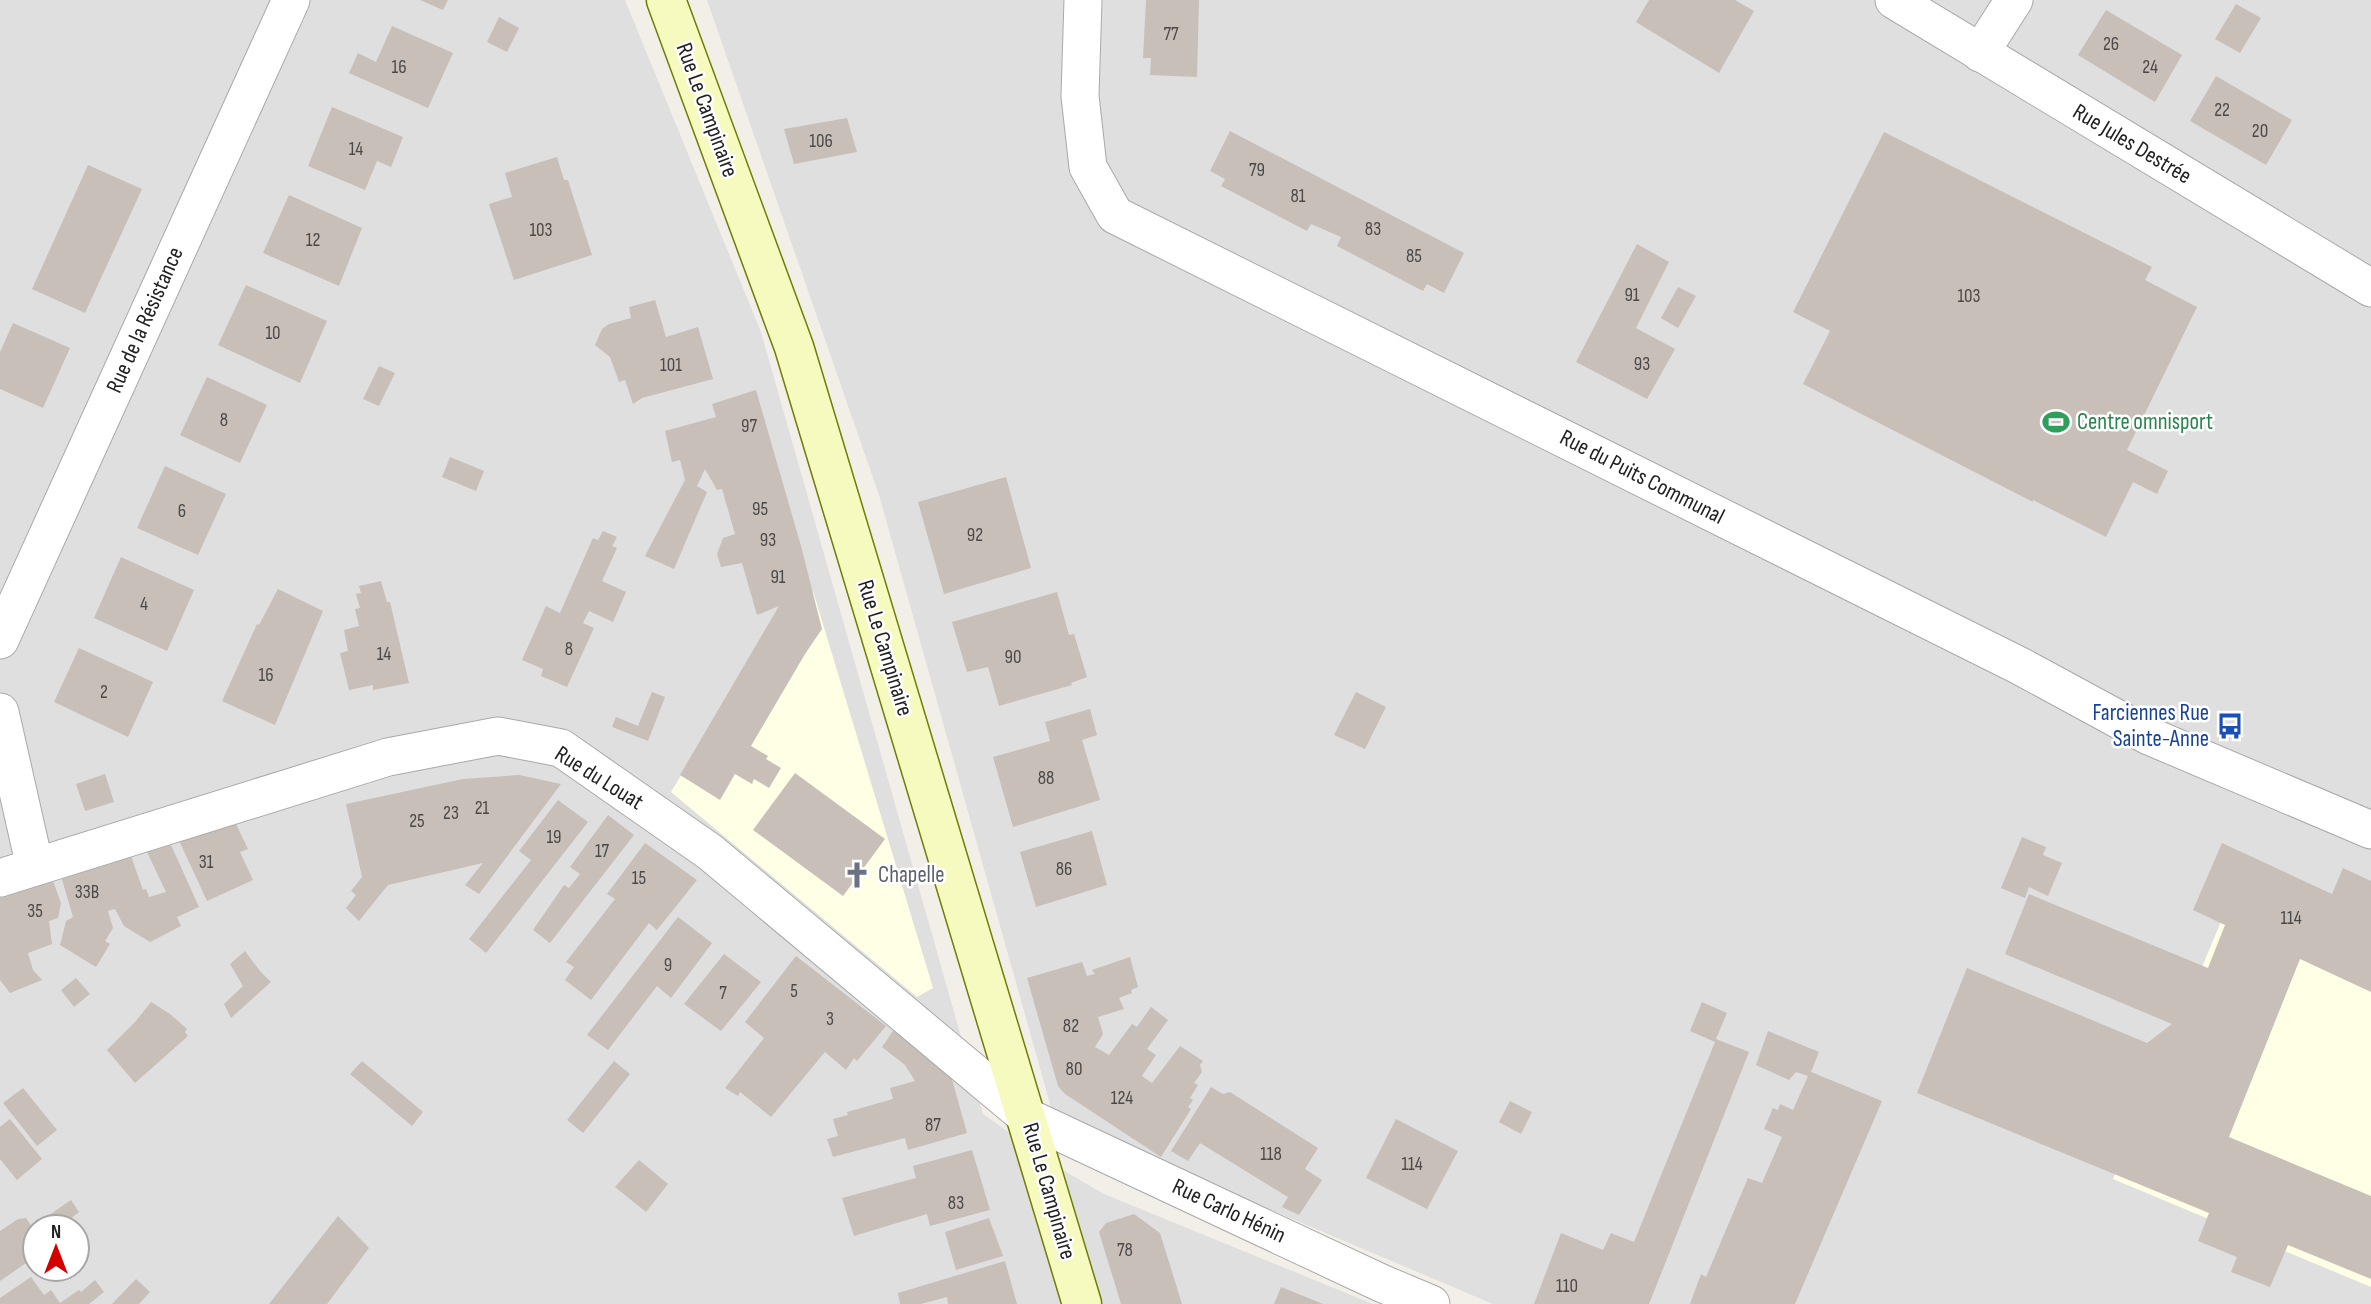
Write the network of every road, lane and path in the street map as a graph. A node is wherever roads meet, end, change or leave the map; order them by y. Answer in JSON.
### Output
{"nodes":[{"id":1,"x":291,"y":0,"type":"edge"},
{"id":2,"x":666,"y":0,"type":"edge"},
{"id":3,"x":1083,"y":0,"type":"edge"},
{"id":4,"x":1894,"y":0,"type":"edge"},
{"id":5,"x":2014,"y":0,"type":"edge"},
{"id":6,"x":1980,"y":53,"type":"junction"},
{"id":7,"x":2371,"y":288,"type":"edge"},
{"id":8,"x":0,"y":640,"type":"edge"},
{"id":9,"x":0,"y":712,"type":"edge"},
{"id":10,"x":2371,"y":830,"type":"edge"},
{"id":11,"x":35,"y":867,"type":"junction"},
{"id":12,"x":0,"y":878,"type":"edge"},
{"id":13,"x":1027,"y":1117,"type":"junction"},
{"id":14,"x":1082,"y":1304,"type":"edge"},
{"id":15,"x":1431,"y":1304,"type":"edge"}],
"edges":[{"from":1,"to":8,"type":"street","name":"Rue de la Résistance"},
{"from":2,"to":13,"type":"main road","name":"Rue Le Campinaire"},
{"from":3,"to":10,"type":"street","name":"Rue du Puits Communal"},
{"from":4,"to":6,"type":"street","name":"Rue Jules Destrée"},
{"from":5,"to":6,"type":"street"},
{"from":6,"to":7,"type":"street","name":"Rue Jules Destrée"},
{"from":9,"to":11,"type":"street"},
{"from":11,"to":12,"type":"street","name":"Rue du Louat"},
{"from":11,"to":13,"type":"street","name":"Rue du Louat"},
{"from":13,"to":14,"type":"main road","name":"Rue Le Campinaire"},
{"from":13,"to":15,"type":"street","name":"Rue Carlo Hénin"}]}
